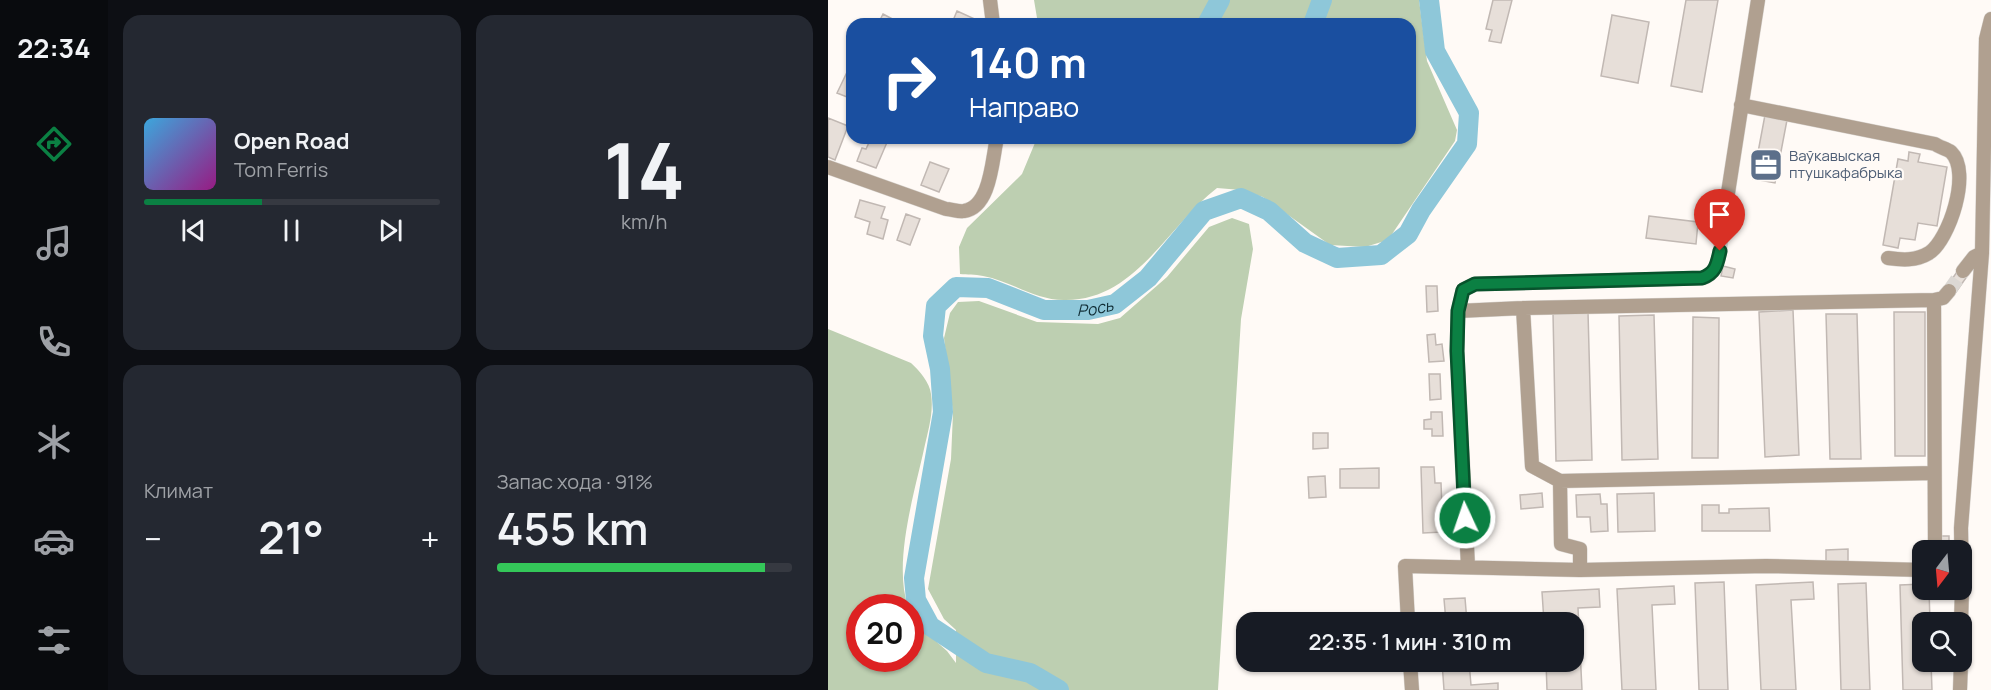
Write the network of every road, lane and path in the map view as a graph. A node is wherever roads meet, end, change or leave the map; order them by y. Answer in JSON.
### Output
{"nodes":[{"id":1,"x":990,"y":0,"type":"edge"},
{"id":2,"x":1758,"y":0,"type":"edge"},
{"id":3,"x":992,"y":18,"type":"edge"},
{"id":4,"x":1991,"y":19,"type":"edge"},
{"id":5,"x":1741,"y":105,"type":"junction"},
{"id":6,"x":996,"y":144,"type":"edge"},
{"id":7,"x":828,"y":167,"type":"edge"},
{"id":8,"x":1722,"y":225,"type":"tunnel mouth"},
{"id":9,"x":1720,"y":251,"type":"tunnel mouth"},
{"id":10,"x":1982,"y":253,"type":"junction"},
{"id":11,"x":1888,"y":258,"type":"dead end"},
{"id":12,"x":1963,"y":271,"type":"tunnel mouth"},
{"id":13,"x":1948,"y":291,"type":"tunnel mouth"},
{"id":14,"x":1934,"y":300,"type":"junction"},
{"id":15,"x":1523,"y":308,"type":"junction"},
{"id":16,"x":1458,"y":311,"type":"junction"},
{"id":17,"x":1934,"y":473,"type":"junction"},
{"id":18,"x":1560,"y":482,"type":"junction"},
{"id":19,"x":1935,"y":540,"type":"edge"},
{"id":20,"x":1961,"y":540,"type":"edge"},
{"id":21,"x":1468,"y":566,"type":"junction"},
{"id":22,"x":1580,"y":570,"type":"junction"},
{"id":23,"x":1912,"y":570,"type":"edge"},
{"id":24,"x":1407,"y":612,"type":"edge"},
{"id":25,"x":1411,"y":672,"type":"edge"},
{"id":26,"x":1961,"y":672,"type":"edge"},
{"id":27,"x":1412,"y":690,"type":"edge"},
{"id":28,"x":1960,"y":690,"type":"edge"}],
"edges":[{"from":1,"to":3,"type":"street"},
{"from":2,"to":5,"type":"street"},
{"from":4,"to":10,"type":"street"},
{"from":5,"to":8,"type":"street"},
{"from":5,"to":11,"type":"street"},
{"from":6,"to":7,"type":"street"},
{"from":9,"to":16,"type":"street"},
{"from":10,"to":12,"type":"street"},
{"from":10,"to":20,"type":"street"},
{"from":13,"to":14,"type":"street"},
{"from":14,"to":15,"type":"street"},
{"from":14,"to":17,"type":"street"},
{"from":15,"to":16,"type":"street"},
{"from":15,"to":18,"type":"street"},
{"from":16,"to":21,"type":"street"},
{"from":17,"to":18,"type":"street"},
{"from":17,"to":19,"type":"street"},
{"from":18,"to":22,"type":"street"},
{"from":21,"to":22,"type":"street"},
{"from":21,"to":24,"type":"street"},
{"from":22,"to":23,"type":"street"},
{"from":25,"to":27,"type":"street"},
{"from":26,"to":28,"type":"street"}]}
